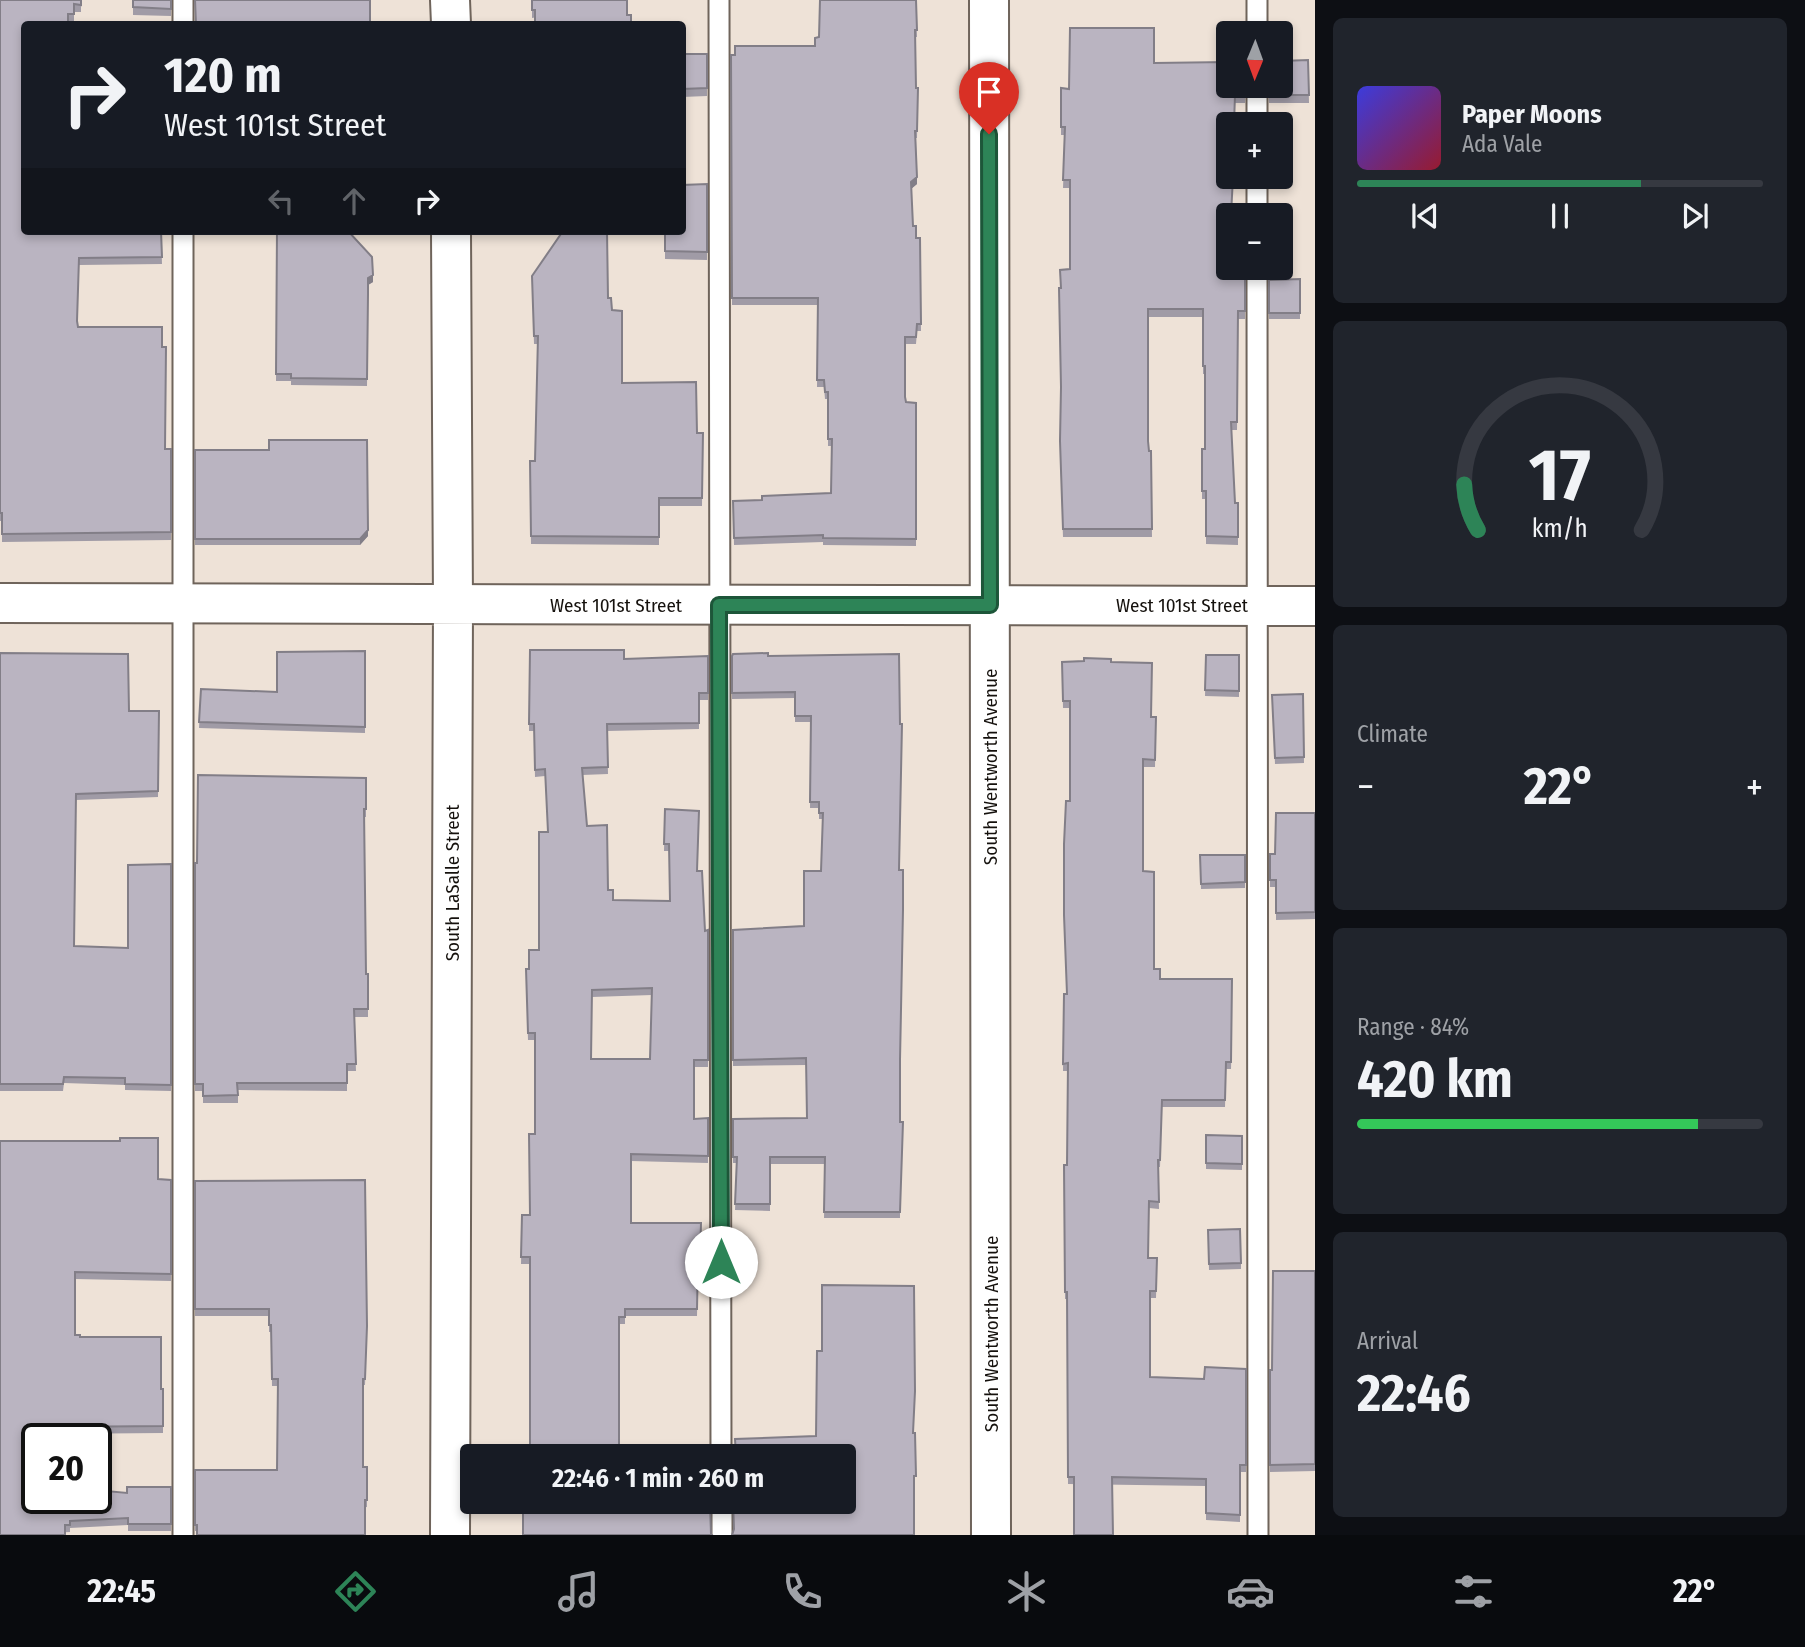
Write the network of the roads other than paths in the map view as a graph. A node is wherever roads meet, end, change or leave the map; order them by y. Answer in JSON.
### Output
{"nodes":[{"id":1,"x":183,"y":0,"type":"edge"},
{"id":2,"x":450,"y":0,"type":"edge"},
{"id":3,"x":719,"y":0,"type":"edge"},
{"id":4,"x":989,"y":0,"type":"edge"},
{"id":5,"x":1257,"y":0,"type":"edge"},
{"id":6,"x":183,"y":21,"type":"edge"},
{"id":7,"x":450,"y":21,"type":"edge"},
{"id":8,"x":1257,"y":21,"type":"edge"},
{"id":9,"x":183,"y":235,"type":"edge"},
{"id":10,"x":451,"y":235,"type":"edge"},
{"id":11,"x":1257,"y":280,"type":"edge"},
{"id":12,"x":0,"y":603,"type":"edge"},
{"id":13,"x":183,"y":604,"type":"junction"},
{"id":14,"x":453,"y":604,"type":"junction"},
{"id":15,"x":719,"y":605,"type":"junction"},
{"id":16,"x":990,"y":605,"type":"junction"},
{"id":17,"x":1257,"y":606,"type":"junction"},
{"id":18,"x":1315,"y":606,"type":"edge"},
{"id":19,"x":721,"y":1444,"type":"edge"},
{"id":20,"x":722,"y":1514,"type":"edge"},
{"id":21,"x":183,"y":1535,"type":"edge"},
{"id":22,"x":450,"y":1535,"type":"edge"},
{"id":23,"x":722,"y":1535,"type":"edge"},
{"id":24,"x":991,"y":1535,"type":"edge"},
{"id":25,"x":1258,"y":1535,"type":"edge"}],
"edges":[{"from":1,"to":6,"type":"lane"},
{"from":2,"to":7,"type":"street"},
{"from":3,"to":15,"type":"lane"},
{"from":4,"to":16,"type":"street","name":"South Wentworth Avenue"},
{"from":5,"to":8,"type":"lane"},
{"from":9,"to":13,"type":"lane"},
{"from":10,"to":14,"type":"street","name":"South LaSalle Street"},
{"from":11,"to":17,"type":"lane"},
{"from":12,"to":13,"type":"street","name":"West 101st Street"},
{"from":13,"to":14,"type":"street","name":"West 101st Street"},
{"from":13,"to":21,"type":"lane"},
{"from":14,"to":15,"type":"street","name":"West 101st Street"},
{"from":14,"to":22,"type":"street","name":"South LaSalle Street"},
{"from":15,"to":16,"type":"street","name":"West 101st Street"},
{"from":15,"to":19,"type":"lane"},
{"from":16,"to":17,"type":"street","name":"West 101st Street"},
{"from":16,"to":24,"type":"street","name":"South Wentworth Avenue"},
{"from":17,"to":18,"type":"street","name":"West 101st Street"},
{"from":17,"to":25,"type":"lane"},
{"from":20,"to":23,"type":"lane"}]}
